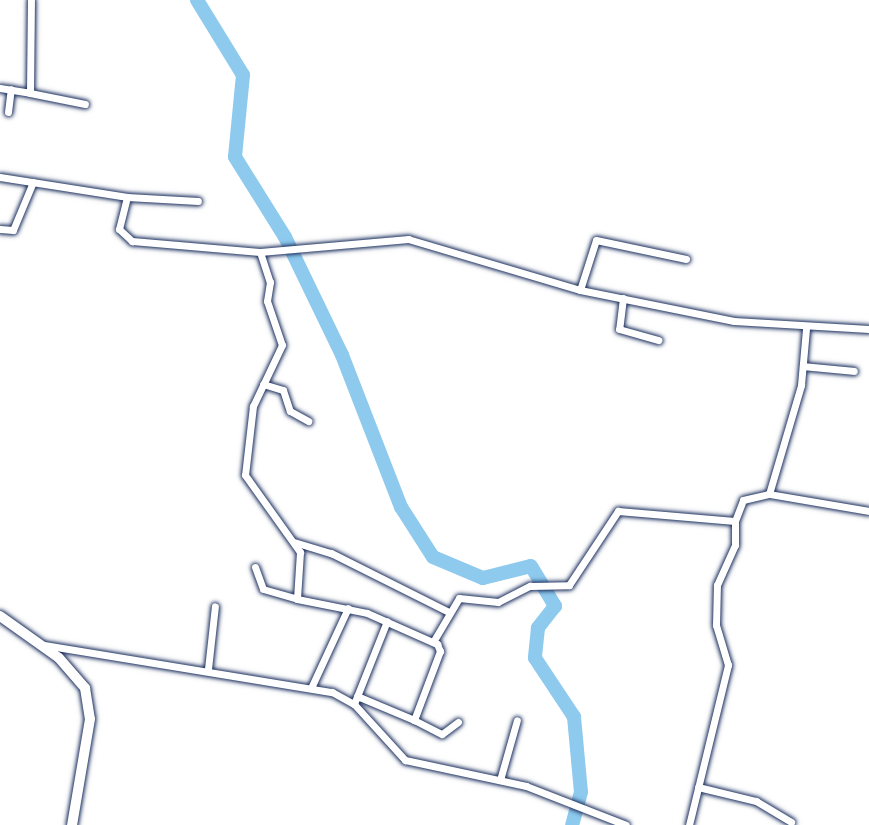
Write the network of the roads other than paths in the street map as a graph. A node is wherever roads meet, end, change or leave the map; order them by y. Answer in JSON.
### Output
{"nodes":[{"id":1,"x":31,"y":0,"type":"edge"},
{"id":2,"x":0,"y":88,"type":"edge"},
{"id":3,"x":11,"y":89,"type":"junction"},
{"id":4,"x":30,"y":93,"type":"junction"},
{"id":5,"x":85,"y":104,"type":"dead end"},
{"id":6,"x":8,"y":113,"type":"dead end"},
{"id":7,"x":0,"y":177,"type":"edge"},
{"id":8,"x":33,"y":182,"type":"junction"},
{"id":9,"x":127,"y":197,"type":"junction"},
{"id":10,"x":198,"y":201,"type":"dead end"},
{"id":11,"x":0,"y":229,"type":"edge"},
{"id":12,"x":260,"y":252,"type":"junction"},
{"id":13,"x":686,"y":259,"type":"dead end"},
{"id":14,"x":580,"y":290,"type":"junction"},
{"id":15,"x":623,"y":298,"type":"junction"},
{"id":16,"x":806,"y":329,"type":"junction"},
{"id":17,"x":869,"y":329,"type":"edge"},
{"id":18,"x":658,"y":340,"type":"dead end"},
{"id":19,"x":803,"y":366,"type":"junction"},
{"id":20,"x":854,"y":371,"type":"dead end"},
{"id":21,"x":263,"y":384,"type":"junction"},
{"id":22,"x":308,"y":421,"type":"dead end"},
{"id":23,"x":769,"y":494,"type":"junction"},
{"id":24,"x":869,"y":511,"type":"edge"},
{"id":25,"x":735,"y":522,"type":"junction"},
{"id":26,"x":293,"y":541,"type":"junction"},
{"id":27,"x":255,"y":567,"type":"dead end"},
{"id":28,"x":297,"y":599,"type":"junction"},
{"id":29,"x":215,"y":606,"type":"dead end"},
{"id":30,"x":348,"y":608,"type":"junction"},
{"id":31,"x":449,"y":612,"type":"junction"},
{"id":32,"x":0,"y":616,"type":"edge"},
{"id":33,"x":387,"y":621,"type":"junction"},
{"id":34,"x":433,"y":642,"type":"junction"},
{"id":35,"x":43,"y":645,"type":"junction"},
{"id":36,"x":208,"y":669,"type":"junction"},
{"id":37,"x":311,"y":688,"type":"junction"},
{"id":38,"x":356,"y":700,"type":"junction"},
{"id":39,"x":414,"y":720,"type":"junction"},
{"id":40,"x":517,"y":720,"type":"dead end"},
{"id":41,"x":458,"y":722,"type":"dead end"},
{"id":42,"x":500,"y":779,"type":"junction"},
{"id":43,"x":698,"y":787,"type":"junction"},
{"id":44,"x":791,"y":821,"type":"dead end"},
{"id":45,"x":72,"y":825,"type":"edge"},
{"id":46,"x":626,"y":825,"type":"edge"},
{"id":47,"x":689,"y":825,"type":"edge"}],
"edges":[{"from":1,"to":4,"type":"street"},
{"from":2,"to":3,"type":"street"},
{"from":3,"to":4,"type":"street"},
{"from":3,"to":6,"type":"street"},
{"from":4,"to":5,"type":"street"},
{"from":7,"to":8,"type":"street"},
{"from":8,"to":9,"type":"street"},
{"from":8,"to":11,"type":"street"},
{"from":9,"to":10,"type":"street"},
{"from":9,"to":12,"type":"street"},
{"from":12,"to":14,"type":"street"},
{"from":12,"to":21,"type":"street"},
{"from":13,"to":14,"type":"street"},
{"from":14,"to":15,"type":"street"},
{"from":15,"to":16,"type":"street"},
{"from":15,"to":18,"type":"street"},
{"from":16,"to":17,"type":"street"},
{"from":16,"to":19,"type":"street"},
{"from":19,"to":20,"type":"street"},
{"from":19,"to":23,"type":"street"},
{"from":21,"to":22,"type":"street"},
{"from":21,"to":26,"type":"street"},
{"from":23,"to":24,"type":"street"},
{"from":23,"to":25,"type":"street"},
{"from":25,"to":31,"type":"street"},
{"from":25,"to":43,"type":"street"},
{"from":26,"to":28,"type":"street"},
{"from":26,"to":31,"type":"street"},
{"from":27,"to":28,"type":"street"},
{"from":28,"to":30,"type":"street"},
{"from":29,"to":36,"type":"street"},
{"from":30,"to":33,"type":"street"},
{"from":30,"to":37,"type":"street"},
{"from":31,"to":34,"type":"street"},
{"from":32,"to":35,"type":"street"},
{"from":33,"to":34,"type":"street"},
{"from":33,"to":38,"type":"street"},
{"from":34,"to":39,"type":"street"},
{"from":35,"to":36,"type":"street"},
{"from":35,"to":45,"type":"street"},
{"from":36,"to":37,"type":"street"},
{"from":37,"to":38,"type":"street"},
{"from":38,"to":39,"type":"street"},
{"from":38,"to":42,"type":"street"},
{"from":39,"to":41,"type":"street"},
{"from":40,"to":42,"type":"street"},
{"from":42,"to":46,"type":"street"},
{"from":43,"to":44,"type":"street"},
{"from":43,"to":47,"type":"street"}]}
